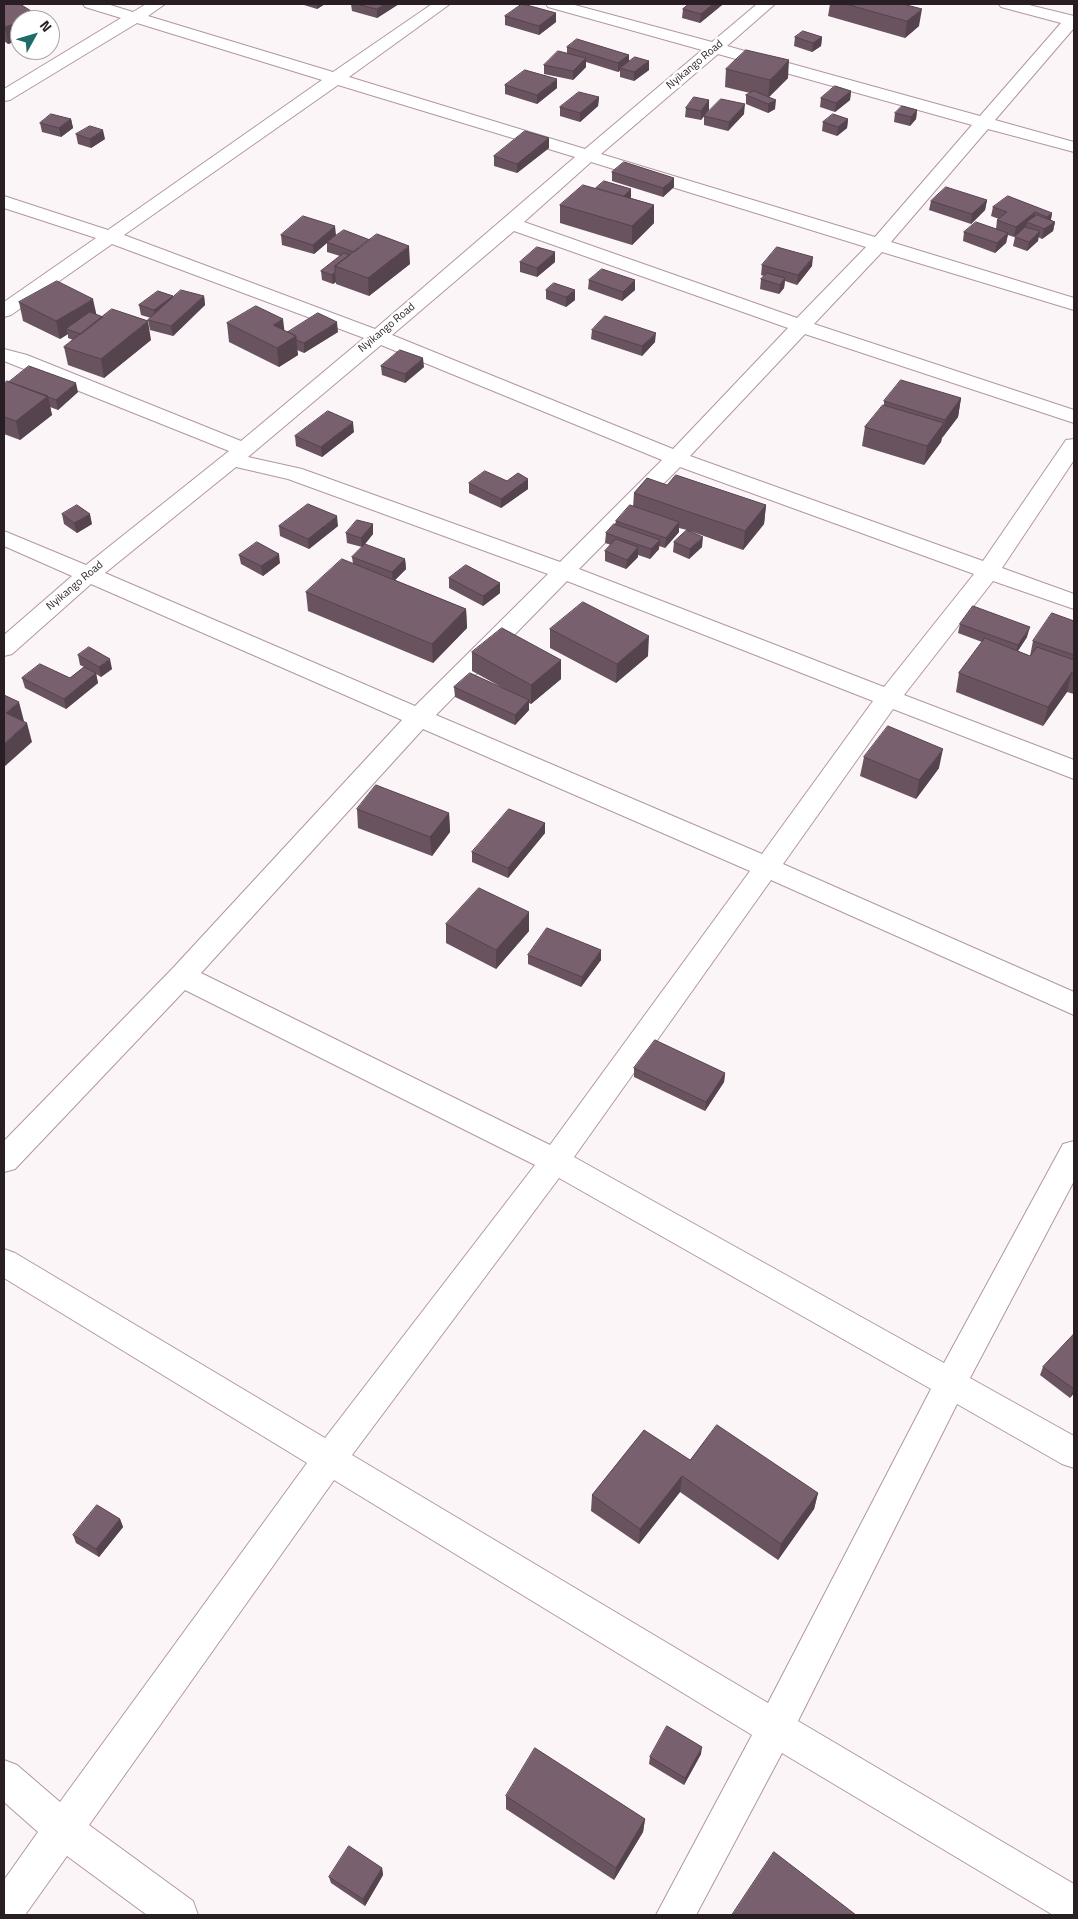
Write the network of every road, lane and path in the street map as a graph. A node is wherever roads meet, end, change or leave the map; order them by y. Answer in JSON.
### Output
{"nodes":[{"id":1,"x":91,"y":4,"type":"edge"},
{"id":2,"x":157,"y":4,"type":"edge"},
{"id":3,"x":442,"y":4,"type":"edge"},
{"id":4,"x":554,"y":4,"type":"edge"},
{"id":5,"x":767,"y":4,"type":"edge"},
{"id":6,"x":1007,"y":4,"type":"edge"},
{"id":7,"x":135,"y":17,"type":"junction"},
{"id":8,"x":1073,"y":20,"type":"edge"},
{"id":9,"x":714,"y":48,"type":"junction"},
{"id":10,"x":335,"y":78,"type":"junction"},
{"id":11,"x":4,"y":96,"type":"edge"},
{"id":12,"x":984,"y":122,"type":"junction"},
{"id":13,"x":1074,"y":147,"type":"edge"},
{"id":14,"x":587,"y":156,"type":"junction"},
{"id":15,"x":4,"y":202,"type":"edge"},
{"id":16,"x":511,"y":224,"type":"junction"},
{"id":17,"x":108,"y":236,"type":"junction"},
{"id":18,"x":878,"y":245,"type":"junction"},
{"id":19,"x":1074,"y":304,"type":"edge"},
{"id":20,"x":4,"y":311,"type":"edge"},
{"id":21,"x":800,"y":326,"type":"junction"},
{"id":22,"x":377,"y":336,"type":"junction"},
{"id":23,"x":4,"y":355,"type":"edge"},
{"id":24,"x":1074,"y":417,"type":"edge"},
{"id":25,"x":1074,"y":445,"type":"edge"},
{"id":26,"x":237,"y":455,"type":"junction"},
{"id":27,"x":676,"y":458,"type":"junction"},
{"id":28,"x":4,"y":538,"type":"edge"},
{"id":29,"x":988,"y":571,"type":"junction"},
{"id":30,"x":564,"y":572,"type":"junction"},
{"id":31,"x":90,"y":573,"type":"junction"},
{"id":32,"x":1074,"y":602,"type":"edge"},
{"id":33,"x":4,"y":648,"type":"edge"},
{"id":34,"x":889,"y":697,"type":"junction"},
{"id":35,"x":420,"y":716,"type":"junction"},
{"id":36,"x":1074,"y":770,"type":"edge"},
{"id":37,"x":766,"y":866,"type":"junction"},
{"id":38,"x":182,"y":976,"type":"junction"},
{"id":39,"x":1074,"y":1004,"type":"edge"},
{"id":40,"x":1074,"y":1153,"type":"edge"},
{"id":41,"x":4,"y":1160,"type":"edge"},
{"id":42,"x":555,"y":1161,"type":"junction"},
{"id":43,"x":4,"y":1262,"type":"edge"},
{"id":44,"x":950,"y":1384,"type":"junction"},
{"id":45,"x":1074,"y":1453,"type":"edge"},
{"id":46,"x":330,"y":1458,"type":"junction"},
{"id":47,"x":774,"y":1728,"type":"junction"},
{"id":48,"x":4,"y":1778,"type":"edge"},
{"id":49,"x":64,"y":1830,"type":"junction"},
{"id":50,"x":1074,"y":1906,"type":"edge"},
{"id":51,"x":4,"y":1912,"type":"edge"},
{"id":52,"x":179,"y":1915,"type":"edge"},
{"id":53,"x":674,"y":1915,"type":"edge"}],
"edges":[{"from":1,"to":7,"type":"street"},
{"from":2,"to":7,"type":"street"},
{"from":3,"to":10,"type":"street"},
{"from":4,"to":9,"type":"street"},
{"from":5,"to":9,"type":"street","name":"Nyikango Road"},
{"from":6,"to":8,"type":"street"},
{"from":7,"to":10,"type":"street"},
{"from":7,"to":11,"type":"street"},
{"from":8,"to":12,"type":"street"},
{"from":9,"to":12,"type":"street"},
{"from":9,"to":14,"type":"street","name":"Nyikango Road"},
{"from":10,"to":14,"type":"street"},
{"from":10,"to":17,"type":"street"},
{"from":12,"to":13,"type":"street"},
{"from":12,"to":18,"type":"street"},
{"from":14,"to":16,"type":"street","name":"Nyikango Road"},
{"from":14,"to":18,"type":"street"},
{"from":15,"to":17,"type":"street"},
{"from":16,"to":21,"type":"street"},
{"from":16,"to":22,"type":"street","name":"Nyikango Road"},
{"from":17,"to":20,"type":"street"},
{"from":17,"to":22,"type":"street"},
{"from":18,"to":19,"type":"street"},
{"from":18,"to":21,"type":"street"},
{"from":21,"to":24,"type":"street"},
{"from":21,"to":27,"type":"street"},
{"from":22,"to":26,"type":"street","name":"Nyikango Road"},
{"from":22,"to":27,"type":"street"},
{"from":23,"to":26,"type":"street"},
{"from":25,"to":29,"type":"street"},
{"from":26,"to":30,"type":"street"},
{"from":26,"to":31,"type":"street","name":"Nyikango Road"},
{"from":27,"to":29,"type":"street"},
{"from":27,"to":30,"type":"street"},
{"from":28,"to":31,"type":"street"},
{"from":29,"to":32,"type":"street"},
{"from":29,"to":34,"type":"street"},
{"from":30,"to":34,"type":"street"},
{"from":30,"to":35,"type":"street"},
{"from":31,"to":33,"type":"street","name":"Nyikango Road"},
{"from":31,"to":35,"type":"street"},
{"from":34,"to":36,"type":"street"},
{"from":34,"to":37,"type":"street"},
{"from":35,"to":37,"type":"street"},
{"from":35,"to":38,"type":"street"},
{"from":37,"to":39,"type":"street"},
{"from":37,"to":42,"type":"street"},
{"from":38,"to":41,"type":"street"},
{"from":38,"to":42,"type":"street"},
{"from":40,"to":44,"type":"street"},
{"from":42,"to":44,"type":"street"},
{"from":42,"to":46,"type":"street"},
{"from":43,"to":46,"type":"street"},
{"from":44,"to":45,"type":"street"},
{"from":44,"to":47,"type":"street"},
{"from":46,"to":47,"type":"street"},
{"from":46,"to":49,"type":"street"},
{"from":47,"to":50,"type":"street"},
{"from":47,"to":53,"type":"street"},
{"from":48,"to":49,"type":"street"},
{"from":49,"to":51,"type":"street"},
{"from":49,"to":52,"type":"street"}]}
